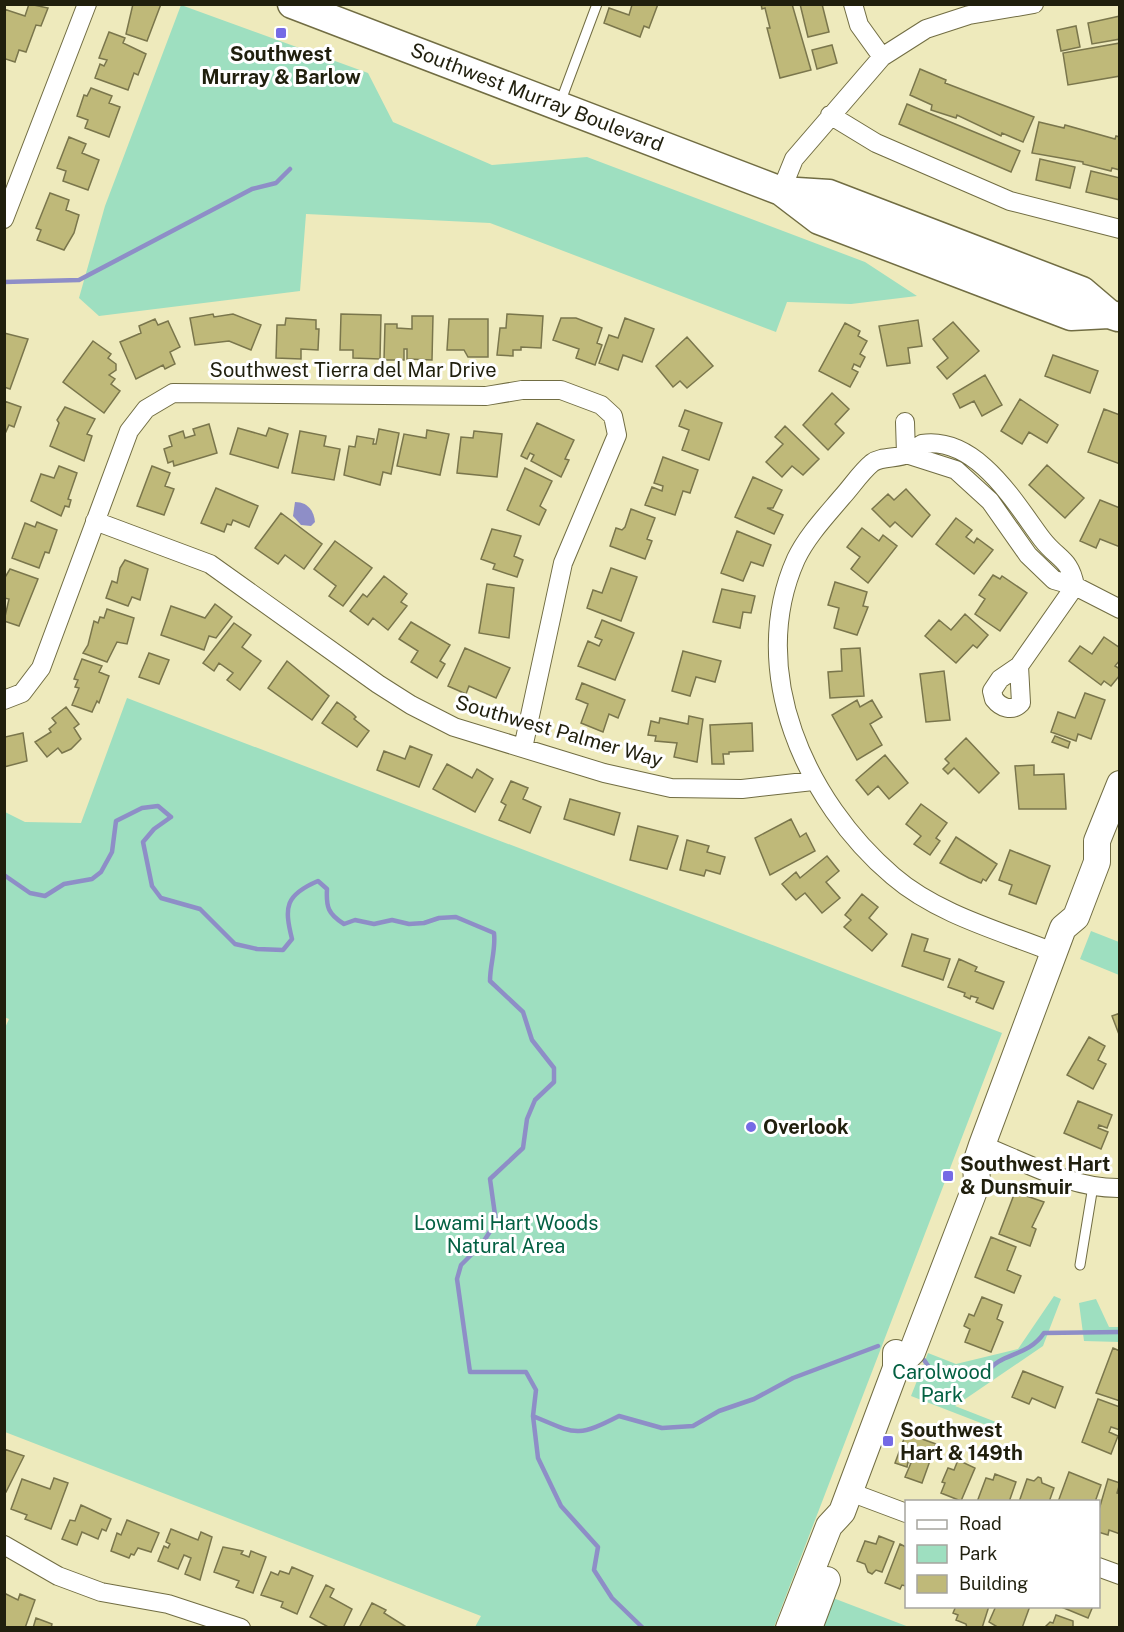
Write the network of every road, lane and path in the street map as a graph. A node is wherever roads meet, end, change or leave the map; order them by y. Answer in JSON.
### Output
{"nodes":[{"id":1,"x":87,"y":4,"type":"edge"},
{"id":2,"x":597,"y":4,"type":"edge"},
{"id":3,"x":854,"y":4,"type":"edge"},
{"id":4,"x":1034,"y":4,"type":"edge"},
{"id":5,"x":304,"y":7,"type":"edge"},
{"id":6,"x":882,"y":57,"type":"junction"},
{"id":7,"x":560,"y":106,"type":"junction"},
{"id":8,"x":830,"y":115,"type":"junction"},
{"id":9,"x":781,"y":191,"type":"junction"},
{"id":10,"x":5,"y":215,"type":"edge"},
{"id":11,"x":1119,"y":229,"type":"edge"},
{"id":12,"x":1114,"y":316,"type":"edge"},
{"id":13,"x":905,"y":422,"type":"dead end"},
{"id":14,"x":906,"y":454,"type":"junction"},
{"id":15,"x":95,"y":521,"type":"junction"},
{"id":16,"x":1074,"y":586,"type":"junction"},
{"id":17,"x":1119,"y":609,"type":"edge"},
{"id":18,"x":1019,"y":666,"type":"dead end"},
{"id":19,"x":4,"y":700,"type":"edge"},
{"id":20,"x":523,"y":748,"type":"junction"},
{"id":21,"x":813,"y":781,"type":"junction"},
{"id":22,"x":1119,"y":784,"type":"edge"},
{"id":23,"x":1107,"y":831,"type":"edge"},
{"id":24,"x":1053,"y":952,"type":"junction"},
{"id":25,"x":979,"y":1154,"type":"junction"},
{"id":26,"x":1093,"y":1186,"type":"junction"},
{"id":27,"x":1119,"y":1188,"type":"edge"},
{"id":28,"x":1080,"y":1264,"type":"dead end"},
{"id":29,"x":846,"y":1502,"type":"junction"},
{"id":30,"x":905,"y":1513,"type":"edge"},
{"id":31,"x":4,"y":1545,"type":"edge"},
{"id":32,"x":1100,"y":1568,"type":"edge"},
{"id":33,"x":1119,"y":1575,"type":"edge"},
{"id":34,"x":241,"y":1628,"type":"edge"},
{"id":35,"x":789,"y":1628,"type":"edge"},
{"id":36,"x":808,"y":1628,"type":"edge"}],
"edges":[{"from":1,"to":10,"type":"street"},
{"from":2,"to":7,"type":"lane"},
{"from":3,"to":6,"type":"street"},
{"from":4,"to":6,"type":"street"},
{"from":5,"to":7,"type":"main road","name":"Southwest Murray Boulevard"},
{"from":6,"to":8,"type":"street"},
{"from":7,"to":9,"type":"main road","name":"Southwest Murray Boulevard"},
{"from":8,"to":9,"type":"street"},
{"from":8,"to":11,"type":"street"},
{"from":9,"to":12,"type":"main road","name":"Southwest Murray Boulevard"},
{"from":13,"to":14,"type":"street"},
{"from":14,"to":16,"type":"street"},
{"from":14,"to":21,"type":"street"},
{"from":15,"to":19,"type":"street","name":"Southwest Tierra del Mar Drive"},
{"from":15,"to":20,"type":"street","name":"Southwest Palmer Way"},
{"from":15,"to":20,"type":"street","name":"Southwest Tierra del Mar Drive"},
{"from":16,"to":17,"type":"street"},
{"from":16,"to":18,"type":"street"},
{"from":20,"to":21,"type":"street","name":"Southwest Palmer Way"},
{"from":21,"to":24,"type":"street"},
{"from":22,"to":23,"type":"main road"},
{"from":23,"to":24,"type":"main road"},
{"from":24,"to":25,"type":"main road"},
{"from":25,"to":26,"type":"street"},
{"from":25,"to":29,"type":"main road"},
{"from":26,"to":27,"type":"street"},
{"from":26,"to":28,"type":"lane"},
{"from":29,"to":30,"type":"street"},
{"from":29,"to":35,"type":"main road"},
{"from":29,"to":36,"type":"main road"},
{"from":31,"to":34,"type":"street"},
{"from":32,"to":33,"type":"street"}]}
